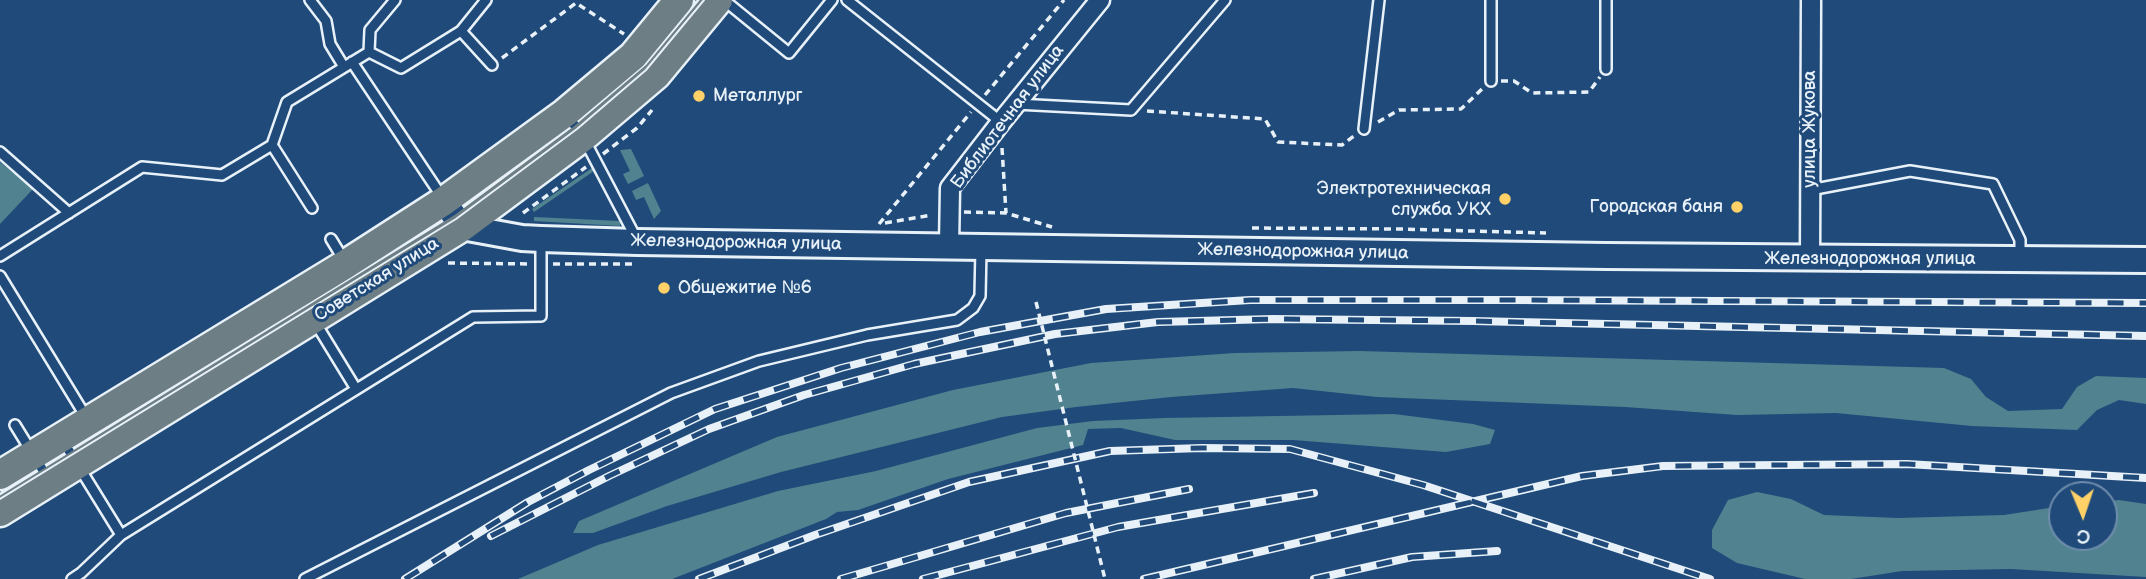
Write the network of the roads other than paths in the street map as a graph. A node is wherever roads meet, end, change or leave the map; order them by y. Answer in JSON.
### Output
{"nodes":[{"id":1,"x":310,"y":0,"type":"edge"},
{"id":2,"x":395,"y":0,"type":"edge"},
{"id":3,"x":486,"y":0,"type":"edge"},
{"id":4,"x":679,"y":0,"type":"edge"},
{"id":5,"x":718,"y":0,"type":"edge"},
{"id":6,"x":724,"y":0,"type":"edge"},
{"id":7,"x":832,"y":0,"type":"edge"},
{"id":8,"x":848,"y":0,"type":"edge"},
{"id":9,"x":1100,"y":0,"type":"edge"},
{"id":10,"x":1225,"y":0,"type":"edge"},
{"id":11,"x":1379,"y":0,"type":"edge"},
{"id":12,"x":1491,"y":0,"type":"edge"},
{"id":13,"x":1605,"y":0,"type":"edge"},
{"id":14,"x":1811,"y":0,"type":"edge"},
{"id":15,"x":461,"y":31,"type":"junction"},
{"id":16,"x":369,"y":52,"type":"junction"},
{"id":17,"x":348,"y":64,"type":"junction"},
{"id":18,"x":492,"y":65,"type":"road end"},
{"id":19,"x":1606,"y":69,"type":"road end"},
{"id":20,"x":1491,"y":81,"type":"road end"},
{"id":21,"x":1016,"y":104,"type":"junction"},
{"id":22,"x":565,"y":113,"type":"junction"},
{"id":23,"x":1001,"y":122,"type":"junction"},
{"id":24,"x":1364,"y":129,"type":"road end"},
{"id":25,"x":583,"y":137,"type":"junction"},
{"id":26,"x":272,"y":145,"type":"junction"},
{"id":27,"x":0,"y":152,"type":"edge"},
{"id":28,"x":1810,"y":190,"type":"junction"},
{"id":29,"x":444,"y":201,"type":"junction"},
{"id":30,"x":312,"y":208,"type":"dead end"},
{"id":31,"x":69,"y":213,"type":"junction"},
{"id":32,"x":462,"y":227,"type":"junction"},
{"id":33,"x":331,"y":239,"type":"dead end"},
{"id":34,"x":541,"y":239,"type":"junction"},
{"id":35,"x":638,"y":242,"type":"junction"},
{"id":36,"x":949,"y":247,"type":"junction"},
{"id":37,"x":981,"y":247,"type":"junction"},
{"id":38,"x":0,"y":256,"type":"edge"},
{"id":39,"x":1810,"y":259,"type":"junction"},
{"id":40,"x":2020,"y":260,"type":"junction"},
{"id":41,"x":2146,"y":260,"type":"edge"},
{"id":42,"x":346,"y":264,"type":"junction"},
{"id":43,"x":0,"y":276,"type":"edge"},
{"id":44,"x":305,"y":305,"type":"junction"},
{"id":45,"x":356,"y":389,"type":"junction"},
{"id":46,"x":89,"y":421,"type":"junction"},
{"id":47,"x":15,"y":425,"type":"dead end"},
{"id":48,"x":61,"y":438,"type":"junction"},
{"id":49,"x":34,"y":455,"type":"junction"},
{"id":50,"x":78,"y":465,"type":"junction"},
{"id":51,"x":0,"y":475,"type":"edge"},
{"id":52,"x":50,"y":481,"type":"junction"},
{"id":53,"x":0,"y":512,"type":"edge"},
{"id":54,"x":121,"y":535,"type":"junction"},
{"id":55,"x":72,"y":579,"type":"edge"},
{"id":56,"x":305,"y":579,"type":"edge"}],
"edges":[{"from":1,"to":17,"type":"lane"},
{"from":2,"to":16,"type":"lane"},
{"from":3,"to":15,"type":"lane"},
{"from":4,"to":22,"type":"main road","name":"Советская улица"},
{"from":5,"to":25,"type":"main road","name":"Советская улица"},
{"from":6,"to":7,"type":"lane"},
{"from":8,"to":23,"type":"lane"},
{"from":9,"to":21,"type":"street","name":"Библиотечная улица"},
{"from":10,"to":21,"type":"lane"},
{"from":11,"to":24,"type":"lane"},
{"from":12,"to":20,"type":"lane"},
{"from":13,"to":19,"type":"lane"},
{"from":14,"to":28,"type":"street","name":"улица Жукова"},
{"from":15,"to":16,"type":"lane"},
{"from":15,"to":18,"type":"lane"},
{"from":16,"to":17,"type":"lane"},
{"from":17,"to":26,"type":"lane"},
{"from":17,"to":29,"type":"lane"},
{"from":21,"to":23,"type":"street","name":"Библиотечная улица"},
{"from":22,"to":25,"type":"lane"},
{"from":22,"to":29,"type":"main road","name":"Советская улица"},
{"from":23,"to":36,"type":"street","name":"Библиотечная улица"},
{"from":25,"to":32,"type":"main road","name":"Советская улица"},
{"from":25,"to":35,"type":"lane"},
{"from":26,"to":30,"type":"lane"},
{"from":26,"to":31,"type":"lane"},
{"from":27,"to":31,"type":"lane"},
{"from":28,"to":39,"type":"street","name":"улица Жукова"},
{"from":28,"to":40,"type":"lane"},
{"from":29,"to":32,"type":"main road"},
{"from":29,"to":42,"type":"main road","name":"Советская улица"},
{"from":31,"to":38,"type":"lane"},
{"from":32,"to":34,"type":"main road","name":"Железнодорожная улица"},
{"from":32,"to":44,"type":"main road","name":"Советская улица"},
{"from":33,"to":42,"type":"lane"},
{"from":34,"to":35,"type":"main road","name":"Железнодорожная улица"},
{"from":34,"to":45,"type":"lane"},
{"from":35,"to":36,"type":"main road","name":"Железнодорожная улица"},
{"from":36,"to":37,"type":"main road","name":"Железнодорожная улица"},
{"from":37,"to":39,"type":"main road","name":"Железнодорожная улица"},
{"from":37,"to":56,"type":"lane"},
{"from":39,"to":40,"type":"main road","name":"Железнодорожная улица"},
{"from":40,"to":41,"type":"main road","name":"Железнодорожная улица"},
{"from":42,"to":44,"type":"main road","name":"Советская улица"},
{"from":43,"to":46,"type":"lane"},
{"from":44,"to":45,"type":"lane"},
{"from":44,"to":46,"type":"main road","name":"Советская улица"},
{"from":44,"to":50,"type":"main road","name":"Советская улица"},
{"from":45,"to":54,"type":"lane"},
{"from":46,"to":48,"type":"main road","name":"Советская улица"},
{"from":47,"to":49,"type":"lane"},
{"from":48,"to":49,"type":"main road","name":"Советская улица"},
{"from":48,"to":50,"type":"lane"},
{"from":49,"to":51,"type":"main road","name":"Советская улица"},
{"from":49,"to":52,"type":"lane"},
{"from":50,"to":52,"type":"main road","name":"Советская улица"},
{"from":50,"to":54,"type":"lane"},
{"from":52,"to":53,"type":"main road","name":"Советская улица"},
{"from":54,"to":55,"type":"lane"}]}
